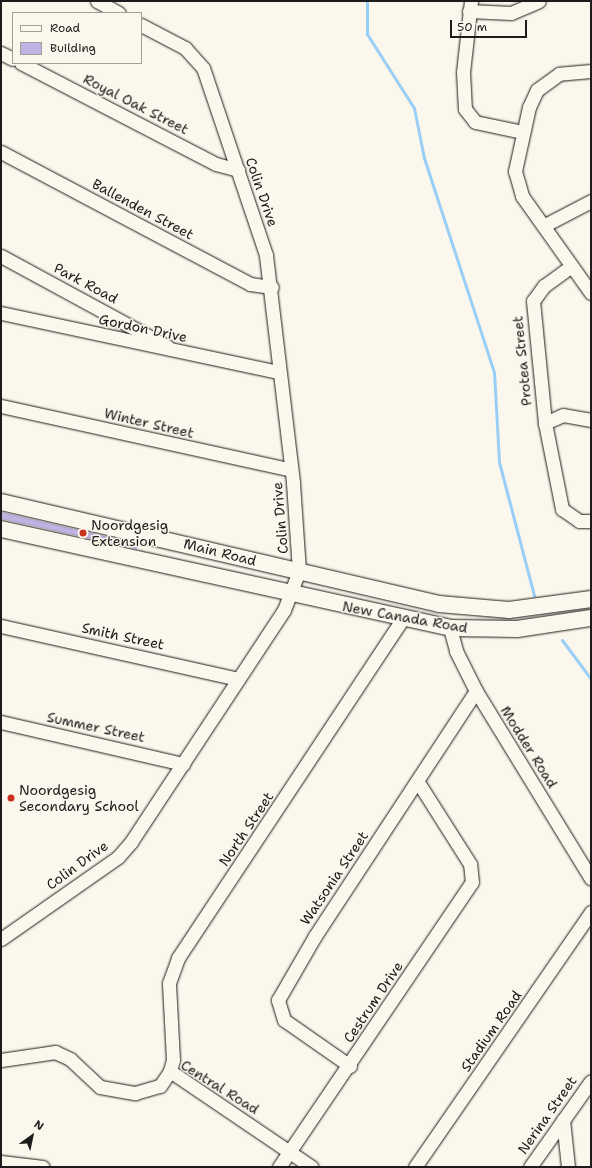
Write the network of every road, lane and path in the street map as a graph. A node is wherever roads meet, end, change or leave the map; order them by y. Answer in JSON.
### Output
{"nodes":[{"id":1,"x":97,"y":1,"type":"edge"},
{"id":2,"x":539,"y":1,"type":"edge"},
{"id":3,"x":470,"y":6,"type":"edge"},
{"id":4,"x":117,"y":12,"type":"edge"},
{"id":5,"x":142,"y":26,"type":"edge"},
{"id":6,"x":1,"y":53,"type":"edge"},
{"id":7,"x":12,"y":58,"type":"edge"},
{"id":8,"x":23,"y":64,"type":"edge"},
{"id":9,"x":591,"y":71,"type":"edge"},
{"id":10,"x":522,"y":132,"type":"junction"},
{"id":11,"x":1,"y":152,"type":"edge"},
{"id":12,"x":238,"y":170,"type":"junction"},
{"id":13,"x":591,"y":200,"type":"edge"},
{"id":14,"x":545,"y":226,"type":"junction"},
{"id":15,"x":1,"y":256,"type":"edge"},
{"id":16,"x":572,"y":266,"type":"junction"},
{"id":17,"x":272,"y":287,"type":"junction"},
{"id":18,"x":591,"y":293,"type":"edge"},
{"id":19,"x":1,"y":313,"type":"edge"},
{"id":20,"x":177,"y":352,"type":"junction"},
{"id":21,"x":279,"y":372,"type":"junction"},
{"id":22,"x":1,"y":406,"type":"edge"},
{"id":23,"x":591,"y":420,"type":"edge"},
{"id":24,"x":544,"y":423,"type":"junction"},
{"id":25,"x":291,"y":470,"type":"junction"},
{"id":26,"x":1,"y":502,"type":"edge"},
{"id":27,"x":591,"y":521,"type":"edge"},
{"id":28,"x":1,"y":529,"type":"edge"},
{"id":29,"x":299,"y":571,"type":"junction"},
{"id":30,"x":290,"y":595,"type":"junction"},
{"id":31,"x":591,"y":599,"type":"edge"},
{"id":32,"x":589,"y":619,"type":"edge"},
{"id":33,"x":402,"y":620,"type":"junction"},
{"id":34,"x":1,"y":626,"type":"edge"},
{"id":35,"x":450,"y":628,"type":"junction"},
{"id":36,"x":238,"y":679,"type":"junction"},
{"id":37,"x":476,"y":691,"type":"junction"},
{"id":38,"x":1,"y":722,"type":"edge"},
{"id":39,"x":183,"y":764,"type":"junction"},
{"id":40,"x":418,"y":782,"type":"junction"},
{"id":41,"x":591,"y":878,"type":"edge"},
{"id":42,"x":591,"y":912,"type":"edge"},
{"id":43,"x":1,"y":939,"type":"edge"},
{"id":44,"x":1,"y":1060,"type":"edge"},
{"id":45,"x":350,"y":1066,"type":"junction"},
{"id":46,"x":170,"y":1071,"type":"junction"},
{"id":47,"x":591,"y":1081,"type":"edge"},
{"id":48,"x":563,"y":1120,"type":"junction"},
{"id":49,"x":290,"y":1153,"type":"junction"},
{"id":50,"x":1,"y":1162,"type":"edge"},
{"id":51,"x":43,"y":1167,"type":"edge"},
{"id":52,"x":279,"y":1167,"type":"edge"},
{"id":53,"x":312,"y":1167,"type":"edge"},
{"id":54,"x":415,"y":1167,"type":"edge"},
{"id":55,"x":530,"y":1167,"type":"edge"},
{"id":56,"x":568,"y":1167,"type":"edge"}],
"edges":[{"from":1,"to":4,"type":"street"},
{"from":2,"to":3,"type":"street"},
{"from":3,"to":10,"type":"street"},
{"from":5,"to":12,"type":"street","name":"Colin Drive"},
{"from":6,"to":7,"type":"street"},
{"from":8,"to":12,"type":"street","name":"Royal Oak Street"},
{"from":9,"to":10,"type":"street"},
{"from":10,"to":14,"type":"street"},
{"from":11,"to":17,"type":"street","name":"Ballenden Street"},
{"from":12,"to":17,"type":"street","name":"Colin Drive"},
{"from":13,"to":14,"type":"street"},
{"from":14,"to":16,"type":"street"},
{"from":15,"to":20,"type":"street","name":"Park Road"},
{"from":16,"to":18,"type":"street"},
{"from":16,"to":24,"type":"street","name":"Protea Street"},
{"from":17,"to":21,"type":"street","name":"Colin Drive"},
{"from":19,"to":20,"type":"street","name":"Gordon Drive"},
{"from":20,"to":21,"type":"street","name":"Gordon Drive"},
{"from":21,"to":25,"type":"street","name":"Colin Drive"},
{"from":22,"to":25,"type":"street","name":"Winter Street"},
{"from":23,"to":24,"type":"street","name":"Protea Street"},
{"from":24,"to":27,"type":"street","name":"Protea Street"},
{"from":25,"to":29,"type":"street","name":"Colin Drive"},
{"from":26,"to":29,"type":"main road","name":"Main Road"},
{"from":28,"to":30,"type":"main road","name":"Main Road"},
{"from":29,"to":30,"type":"street","name":"Colin Drive"},
{"from":29,"to":31,"type":"main road","name":"New Canada Road"},
{"from":30,"to":33,"type":"main road","name":"New Canada Road"},
{"from":30,"to":36,"type":"street","name":"Colin Drive"},
{"from":32,"to":35,"type":"main road","name":"New Canada Road"},
{"from":33,"to":35,"type":"main road","name":"New Canada Road"},
{"from":33,"to":46,"type":"street","name":"North Street"},
{"from":34,"to":36,"type":"street","name":"Smith Street"},
{"from":35,"to":37,"type":"street","name":"Modder Road"},
{"from":36,"to":39,"type":"street","name":"Colin Drive"},
{"from":37,"to":40,"type":"street","name":"Watsonia Street"},
{"from":37,"to":41,"type":"street","name":"Modder Road"},
{"from":38,"to":39,"type":"street","name":"Summer Street"},
{"from":39,"to":43,"type":"street","name":"Colin Drive"},
{"from":40,"to":45,"type":"street","name":"Cestrum Drive"},
{"from":40,"to":45,"type":"street","name":"Watsonia Street"},
{"from":42,"to":54,"type":"street","name":"Stadium Road"},
{"from":44,"to":46,"type":"street","name":"Central Road"},
{"from":45,"to":49,"type":"street","name":"Cestrum Drive"},
{"from":46,"to":49,"type":"street","name":"Central Road"},
{"from":47,"to":48,"type":"street","name":"Nerina Street"},
{"from":48,"to":55,"type":"street","name":"Nerina Street"},
{"from":48,"to":56,"type":"street"},
{"from":49,"to":52,"type":"street","name":"Cestrum Drive"},
{"from":49,"to":53,"type":"street","name":"Central Road"},
{"from":50,"to":51,"type":"street"}]}
